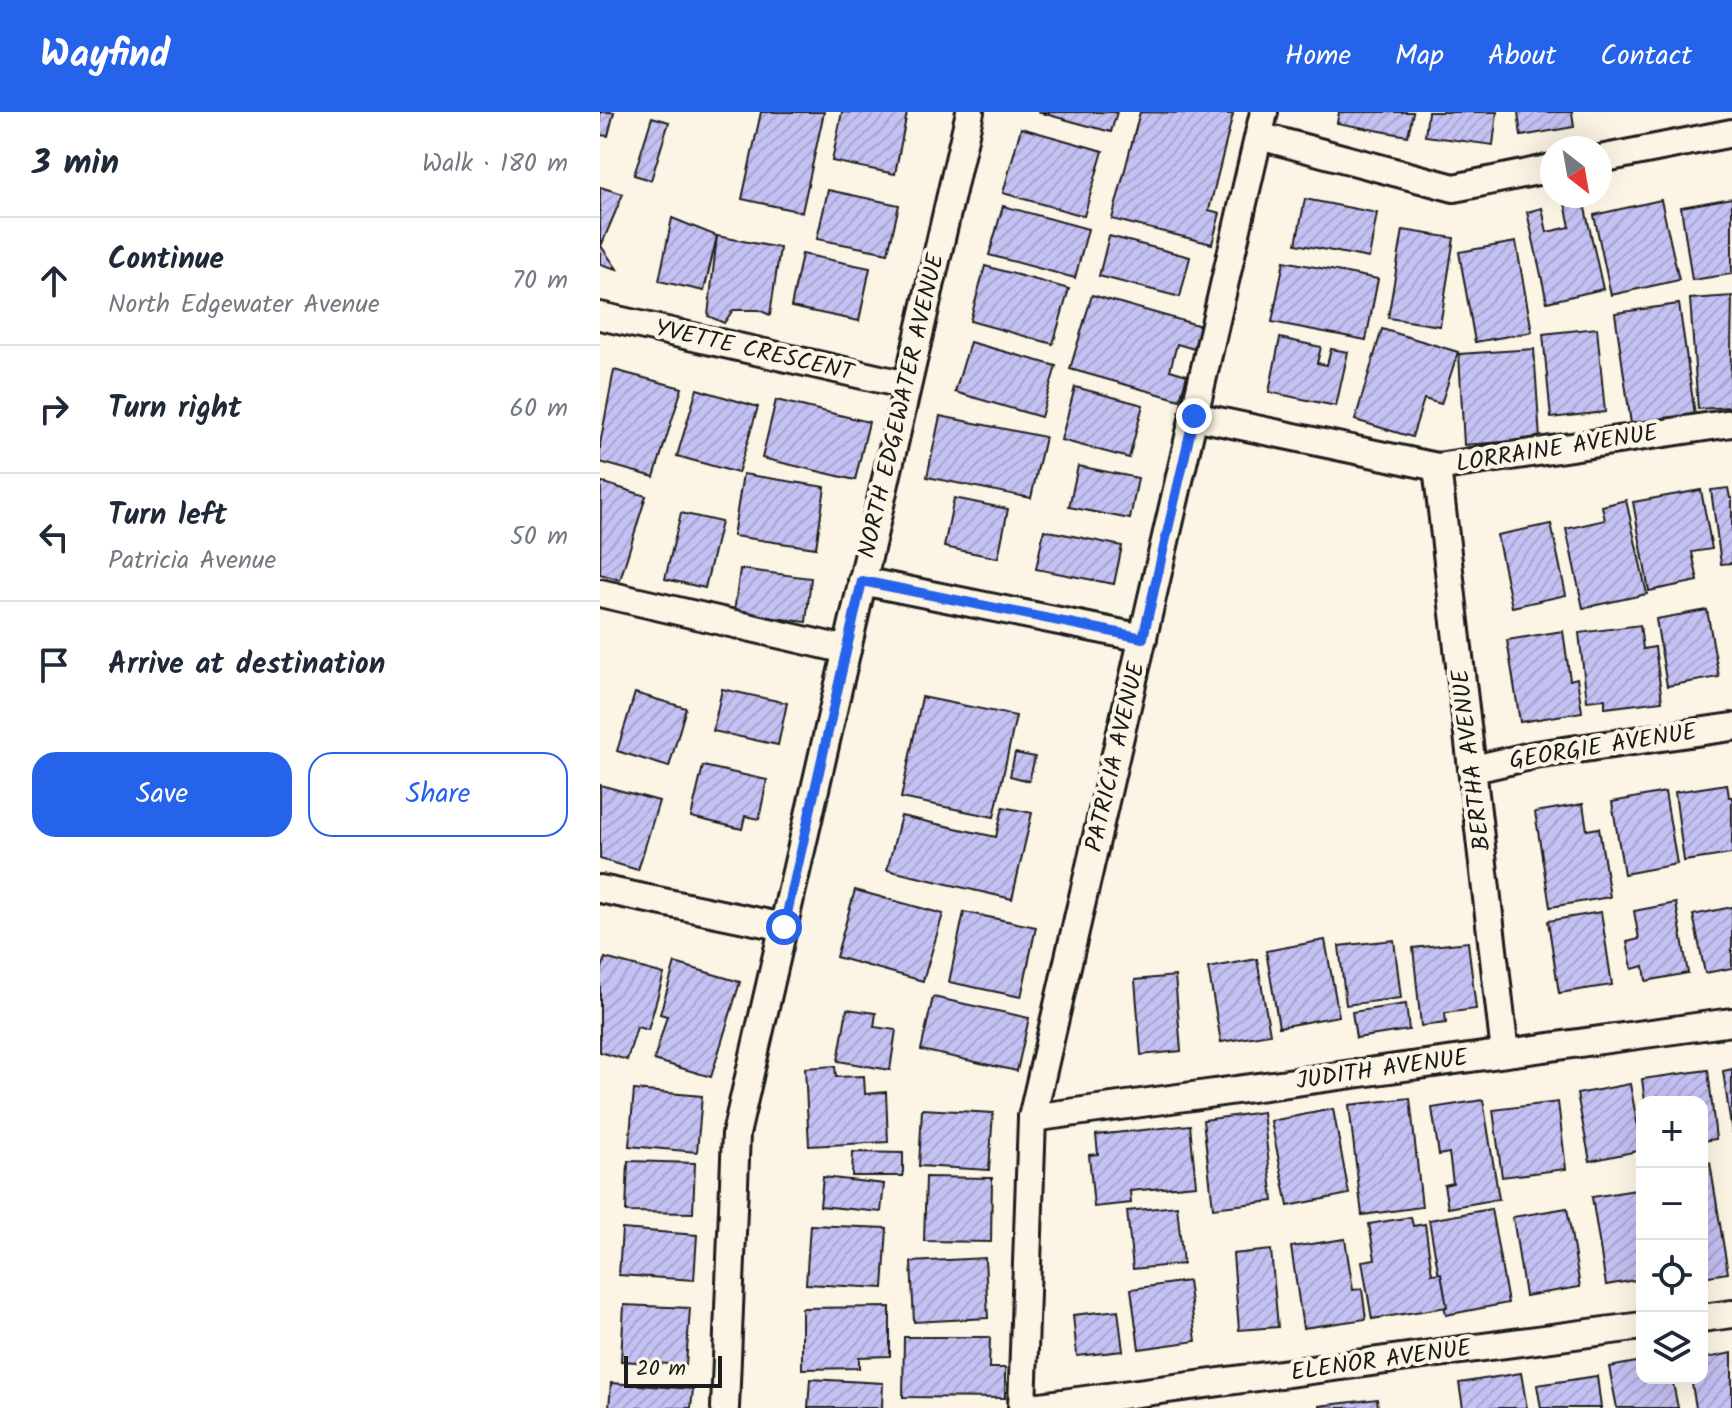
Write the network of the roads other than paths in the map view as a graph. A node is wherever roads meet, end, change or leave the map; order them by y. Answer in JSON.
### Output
{"nodes":[{"id":1,"x":963,"y":113,"type":"edge"},
{"id":2,"x":1261,"y":124,"type":"edge"},
{"id":3,"x":1732,"y":133,"type":"edge"},
{"id":4,"x":1612,"y":157,"type":"edge"},
{"id":5,"x":1540,"y":170,"type":"edge"},
{"id":6,"x":600,"y":316,"type":"edge"},
{"id":7,"x":907,"y":385,"type":"junction"},
{"id":8,"x":1194,"y":416,"type":"junction"},
{"id":9,"x":1732,"y":423,"type":"edge"},
{"id":10,"x":1437,"y":467,"type":"junction"},
{"id":11,"x":862,"y":581,"type":"junction"},
{"id":12,"x":600,"y":593,"type":"edge"},
{"id":13,"x":1143,"y":638,"type":"junction"},
{"id":14,"x":847,"y":650,"type":"junction"},
{"id":15,"x":1732,"y":727,"type":"edge"},
{"id":16,"x":1474,"y":769,"type":"junction"},
{"id":17,"x":600,"y":889,"type":"edge"},
{"id":18,"x":784,"y":927,"type":"junction"},
{"id":19,"x":1732,"y":1022,"type":"edge"},
{"id":20,"x":1505,"y":1053,"type":"junction"},
{"id":21,"x":1032,"y":1118,"type":"junction"},
{"id":22,"x":1732,"y":1314,"type":"edge"},
{"id":23,"x":1708,"y":1317,"type":"edge"},
{"id":24,"x":1636,"y":1327,"type":"edge"},
{"id":25,"x":725,"y":1408,"type":"edge"},
{"id":26,"x":1024,"y":1408,"type":"edge"}],
"edges":[{"from":1,"to":7,"type":"street","name":"NORTH EDGEWATER AVENUE"},
{"from":2,"to":5,"type":"street"},
{"from":2,"to":8,"type":"street","name":"PATRICIA AVENUE"},
{"from":3,"to":4,"type":"street"},
{"from":6,"to":7,"type":"street","name":"YVETTE CRESCENT"},
{"from":7,"to":11,"type":"street","name":"NORTH EDGEWATER AVENUE"},
{"from":8,"to":10,"type":"street","name":"LORRAINE AVENUE"},
{"from":8,"to":13,"type":"street","name":"PATRICIA AVENUE"},
{"from":9,"to":10,"type":"street","name":"LORRAINE AVENUE"},
{"from":10,"to":16,"type":"street","name":"BERTHA AVENUE"},
{"from":11,"to":13,"type":"street"},
{"from":11,"to":14,"type":"street","name":"NORTH EDGEWATER AVENUE"},
{"from":12,"to":14,"type":"street"},
{"from":13,"to":21,"type":"street","name":"PATRICIA AVENUE"},
{"from":14,"to":18,"type":"street","name":"NORTH EDGEWATER AVENUE"},
{"from":15,"to":16,"type":"street","name":"GEORGIE AVENUE"},
{"from":16,"to":20,"type":"street","name":"BERTHA AVENUE"},
{"from":17,"to":18,"type":"street"},
{"from":18,"to":25,"type":"street","name":"NORTH EDGEWATER AVENUE"},
{"from":19,"to":20,"type":"street","name":"JUDITH AVENUE"},
{"from":20,"to":21,"type":"street","name":"JUDITH AVENUE"},
{"from":21,"to":26,"type":"street","name":"PATRICIA AVENUE"},
{"from":22,"to":23,"type":"street"},
{"from":24,"to":26,"type":"street","name":"ELENOR AVENUE"}]}
